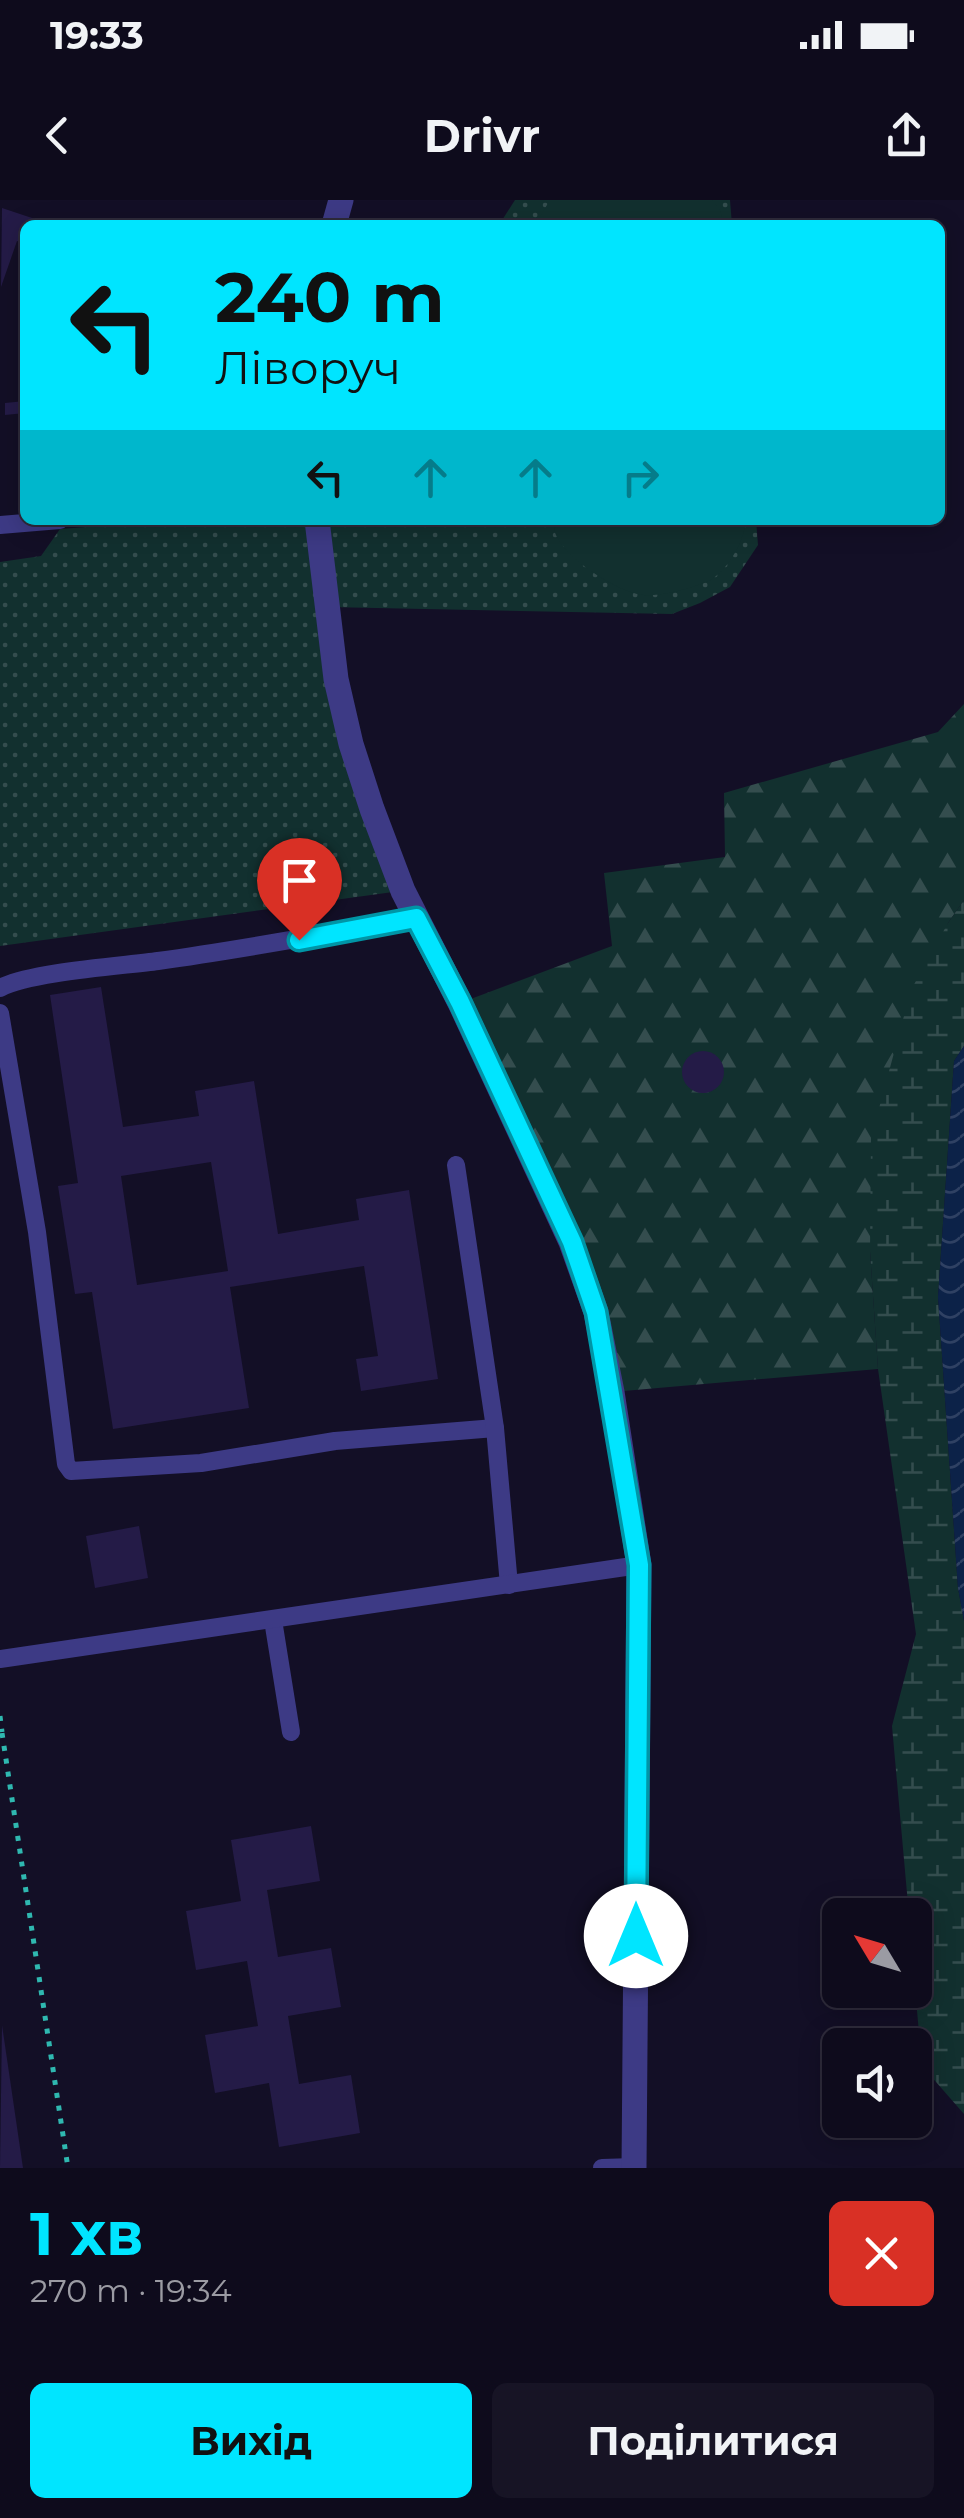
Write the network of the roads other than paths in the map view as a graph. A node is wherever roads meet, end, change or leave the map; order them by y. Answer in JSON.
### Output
{"nodes":[{"id":1,"x":318,"y":525,"type":"edge"},
{"id":2,"x":416,"y":918,"type":"junction"},
{"id":3,"x":0,"y":988,"type":"edge"},
{"id":4,"x":0,"y":1013,"type":"edge"},
{"id":5,"x":456,"y":1165,"type":"dead end"},
{"id":6,"x":494,"y":1428,"type":"junction"},
{"id":7,"x":639,"y":1565,"type":"junction"},
{"id":8,"x":509,"y":1585,"type":"junction"},
{"id":9,"x":272,"y":1620,"type":"junction"},
{"id":10,"x":0,"y":1659,"type":"edge"},
{"id":11,"x":291,"y":1732,"type":"dead end"},
{"id":12,"x":602,"y":2168,"type":"edge"},
{"id":13,"x":634,"y":2168,"type":"edge"}],
"edges":[{"from":1,"to":2,"type":"street"},
{"from":2,"to":3,"type":"lane"},
{"from":2,"to":7,"type":"street"},
{"from":4,"to":6,"type":"lane"},
{"from":5,"to":6,"type":"lane"},
{"from":6,"to":8,"type":"lane"},
{"from":7,"to":8,"type":"lane"},
{"from":7,"to":13,"type":"street"},
{"from":8,"to":9,"type":"lane"},
{"from":9,"to":10,"type":"lane"},
{"from":9,"to":11,"type":"lane"},
{"from":12,"to":13,"type":"lane"}]}
